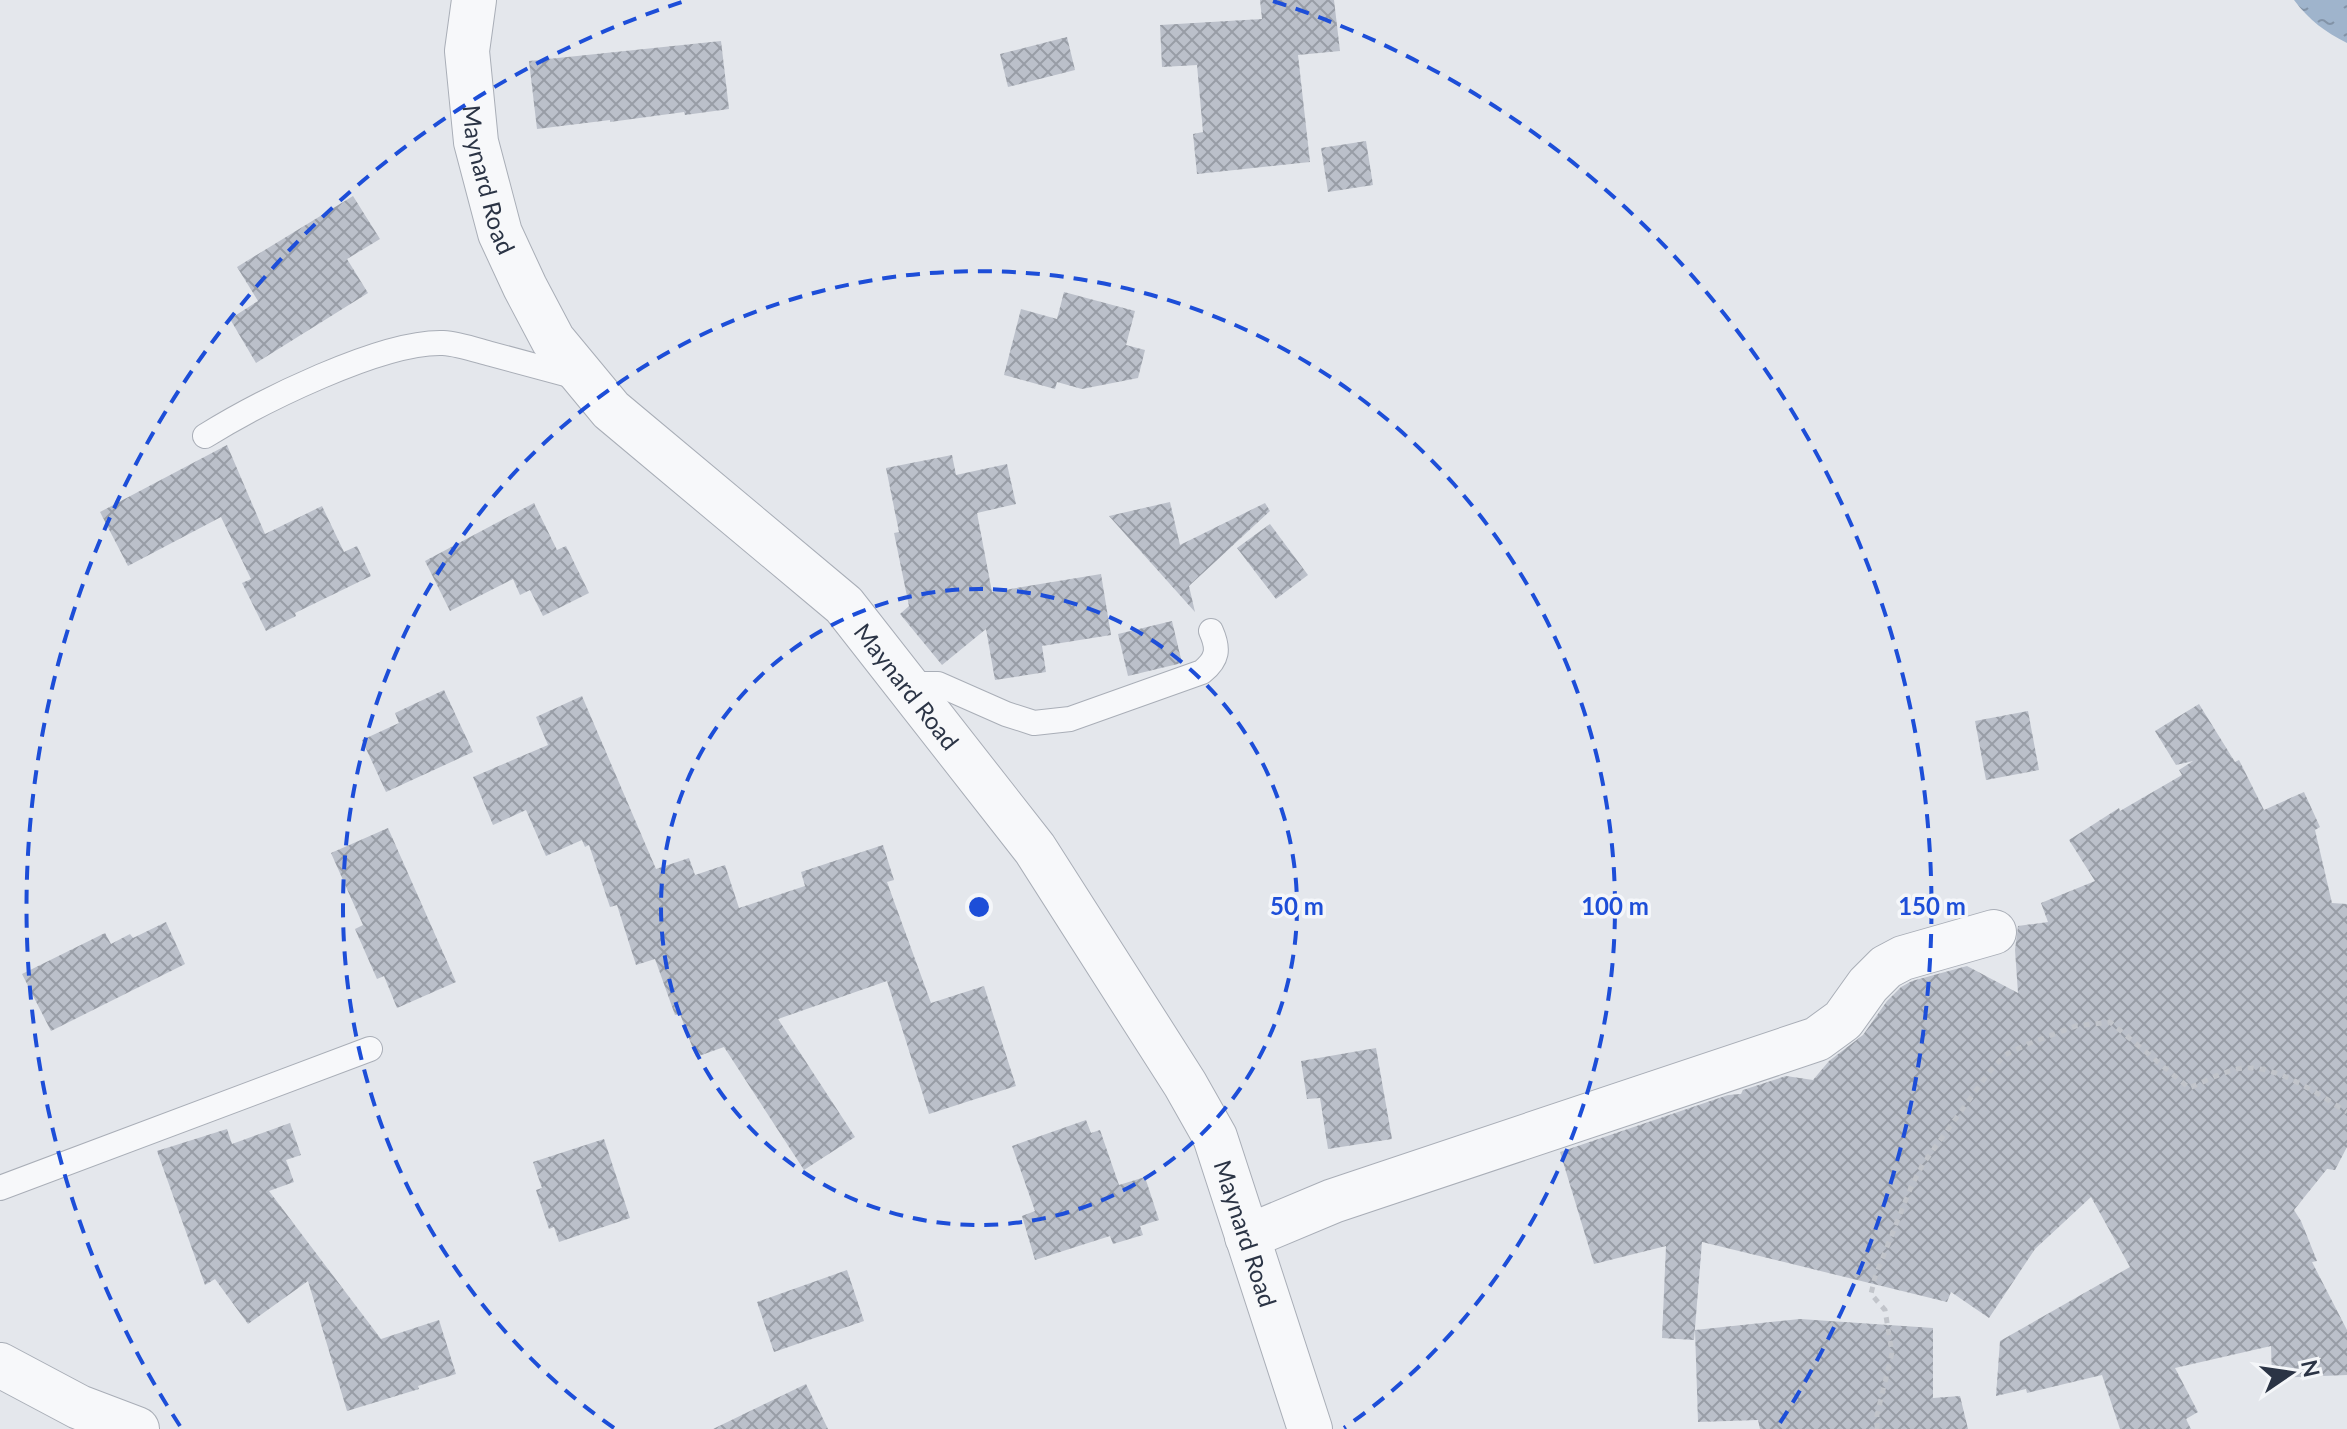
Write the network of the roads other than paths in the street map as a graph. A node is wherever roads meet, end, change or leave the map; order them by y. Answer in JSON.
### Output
{"nodes":[{"id":1,"x":474,"y":0,"type":"edge"},
{"id":2,"x":586,"y":380,"type":"junction"},
{"id":3,"x":205,"y":436,"type":"dead end"},
{"id":4,"x":1211,"y":631,"type":"dead end"},
{"id":5,"x":903,"y":684,"type":"junction"},
{"id":6,"x":1994,"y":932,"type":"dead end"},
{"id":7,"x":370,"y":1049,"type":"dead end"},
{"id":8,"x":0,"y":1188,"type":"edge"},
{"id":9,"x":1247,"y":1237,"type":"junction"},
{"id":10,"x":0,"y":1365,"type":"edge"},
{"id":11,"x":137,"y":1429,"type":"edge"},
{"id":12,"x":1310,"y":1429,"type":"edge"}],
"edges":[{"from":1,"to":2,"type":"street","name":"Maynard Road"},
{"from":2,"to":3,"type":"lane"},
{"from":2,"to":5,"type":"street","name":"Maynard Road"},
{"from":4,"to":5,"type":"lane"},
{"from":5,"to":9,"type":"street","name":"Maynard Road"},
{"from":6,"to":9,"type":"street"},
{"from":7,"to":8,"type":"lane"},
{"from":9,"to":12,"type":"street","name":"Maynard Road"},
{"from":10,"to":11,"type":"street"}]}
